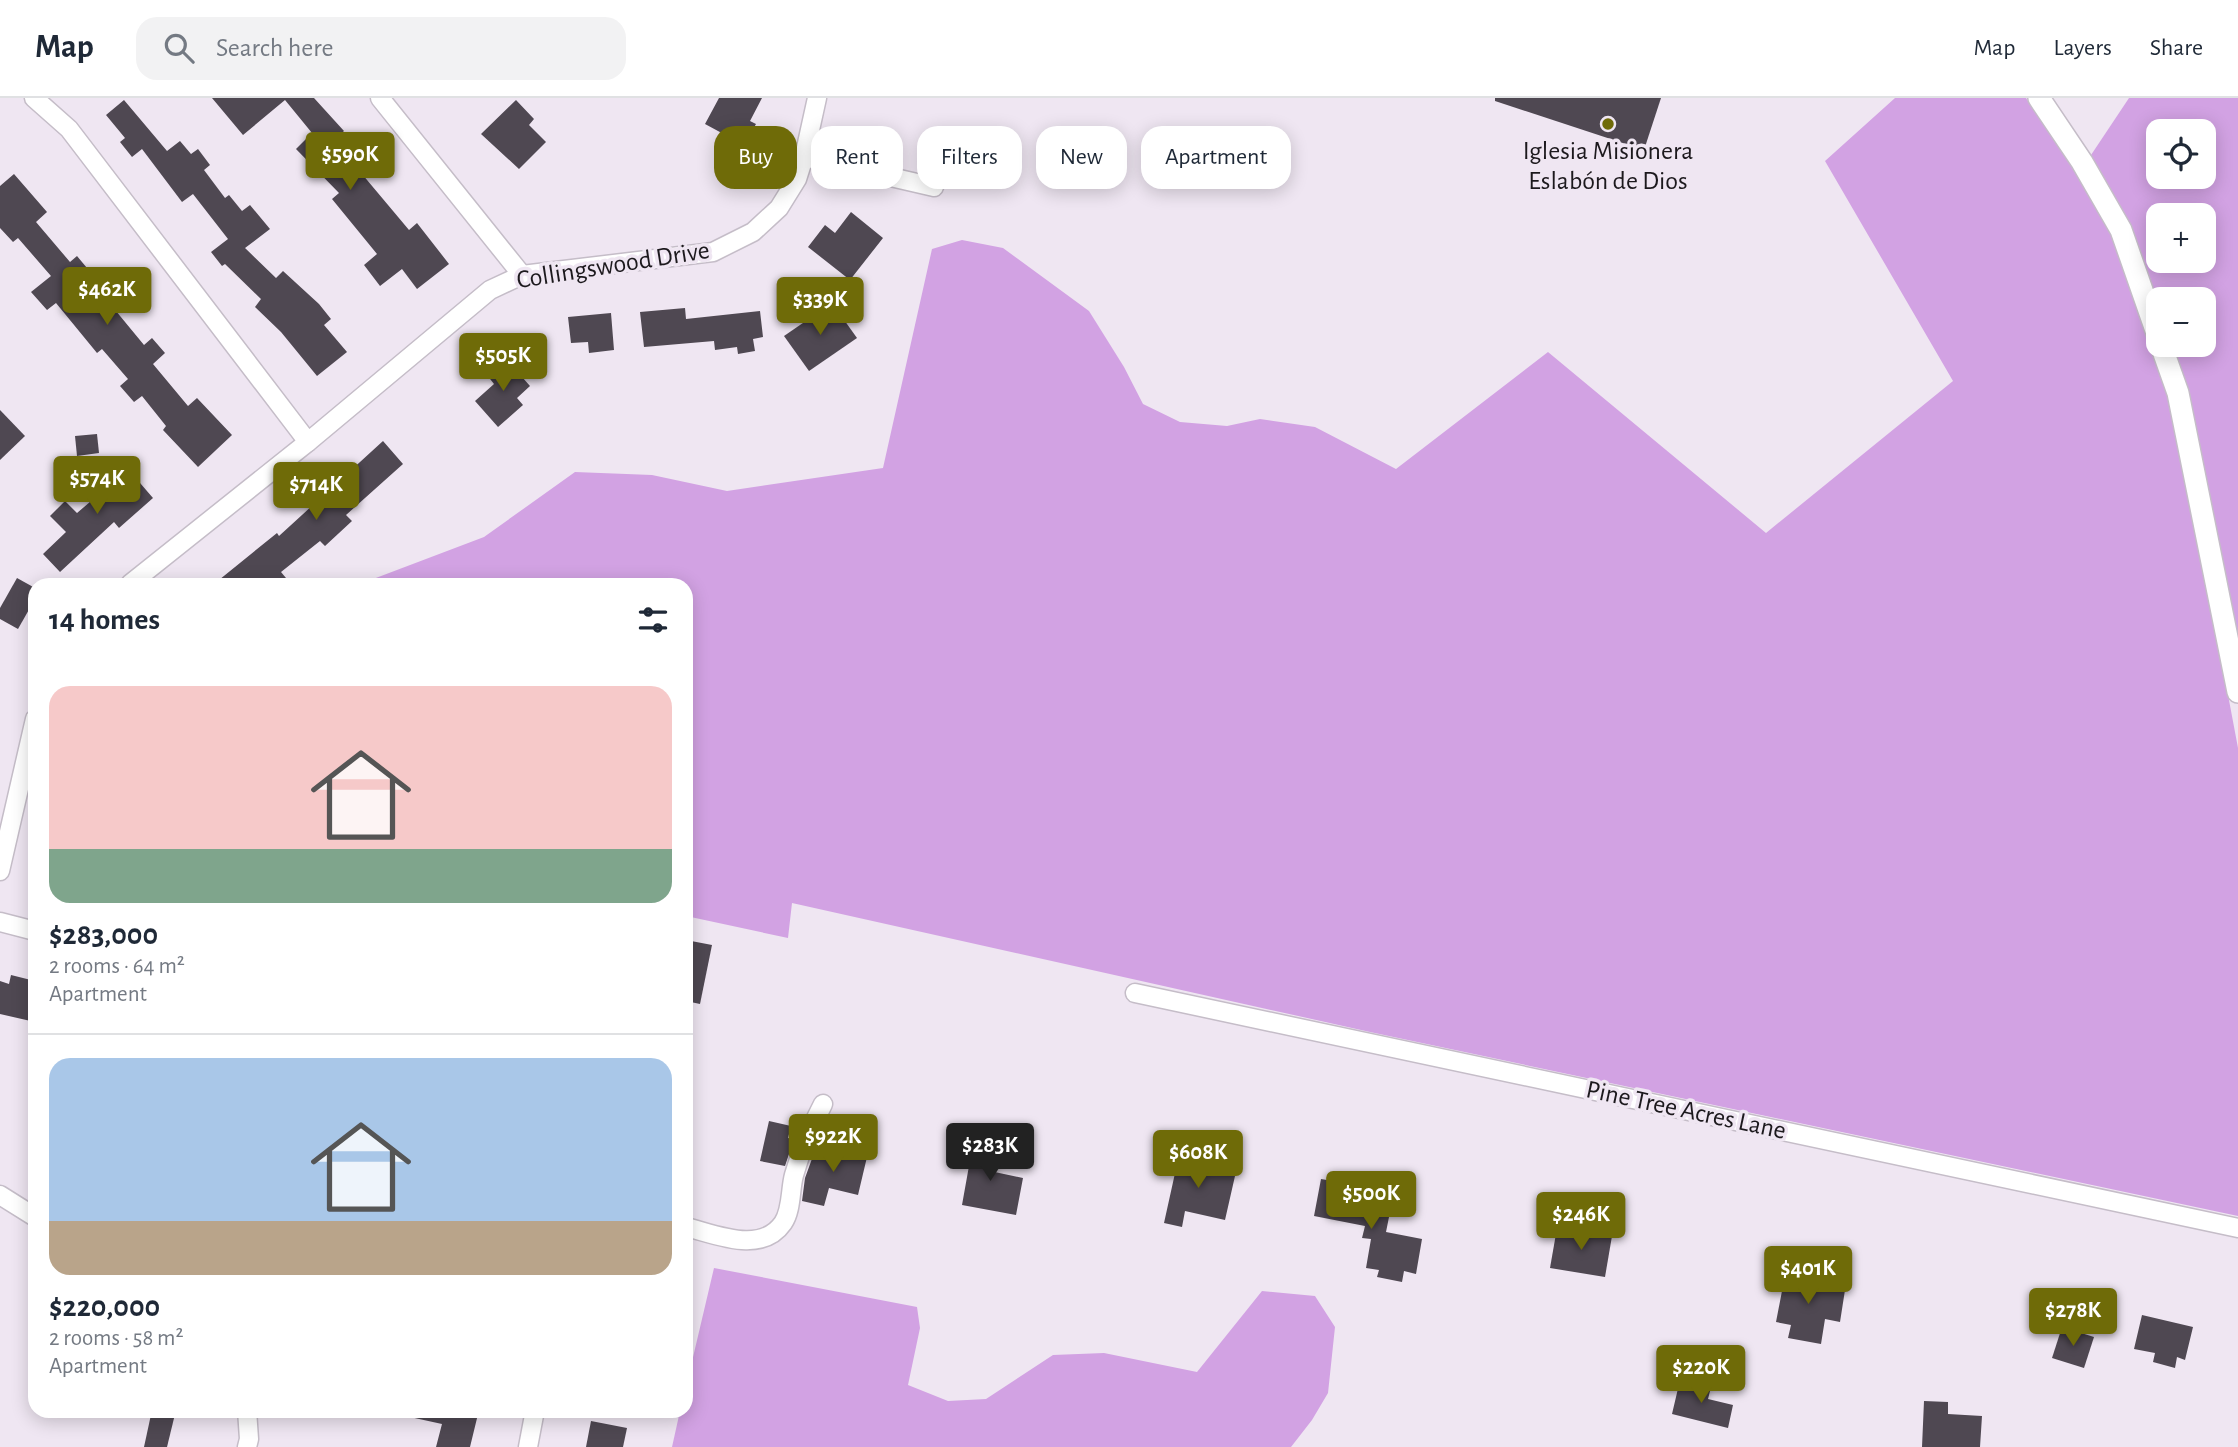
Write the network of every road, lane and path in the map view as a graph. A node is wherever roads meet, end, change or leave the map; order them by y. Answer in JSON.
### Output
{"nodes":[{"id":1,"x":34,"y":98,"type":"edge"},
{"id":2,"x":380,"y":98,"type":"edge"},
{"id":3,"x":817,"y":98,"type":"edge"},
{"id":4,"x":2039,"y":98,"type":"edge"},
{"id":5,"x":804,"y":157,"type":"junction"},
{"id":6,"x":917,"y":183,"type":"edge"},
{"id":7,"x":522,"y":275,"type":"junction"},
{"id":8,"x":2146,"y":301,"type":"edge"},
{"id":9,"x":2165,"y":357,"type":"edge"},
{"id":10,"x":308,"y":442,"type":"junction"},
{"id":11,"x":138,"y":578,"type":"edge"},
{"id":12,"x":2238,"y":692,"type":"edge"},
{"id":13,"x":28,"y":749,"type":"edge"},
{"id":14,"x":0,"y":871,"type":"edge"},
{"id":15,"x":0,"y":922,"type":"edge"},
{"id":16,"x":28,"y":929,"type":"edge"},
{"id":17,"x":1135,"y":993,"type":"dead end"},
{"id":18,"x":822,"y":1104,"type":"dead end"},
{"id":19,"x":0,"y":1195,"type":"edge"},
{"id":20,"x":28,"y":1213,"type":"edge"},
{"id":21,"x":2238,"y":1228,"type":"edge"},
{"id":22,"x":693,"y":1229,"type":"edge"},
{"id":23,"x":248,"y":1418,"type":"edge"},
{"id":24,"x":533,"y":1418,"type":"edge"},
{"id":25,"x":247,"y":1447,"type":"edge"},
{"id":26,"x":528,"y":1447,"type":"edge"}],
"edges":[{"from":1,"to":10,"type":"street"},
{"from":2,"to":7,"type":"street"},
{"from":3,"to":5,"type":"street","name":"Collingswood Drive"},
{"from":4,"to":8,"type":"street"},
{"from":5,"to":6,"type":"street"},
{"from":5,"to":7,"type":"street","name":"Collingswood Drive"},
{"from":7,"to":10,"type":"street","name":"Collingswood Drive"},
{"from":9,"to":12,"type":"street"},
{"from":10,"to":11,"type":"street","name":"Collingswood Drive"},
{"from":13,"to":14,"type":"street"},
{"from":15,"to":16,"type":"street"},
{"from":17,"to":21,"type":"street","name":"Pine Tree Acres Lane"},
{"from":18,"to":22,"type":"street"},
{"from":19,"to":20,"type":"street"},
{"from":23,"to":25,"type":"street"},
{"from":24,"to":26,"type":"street"}]}
